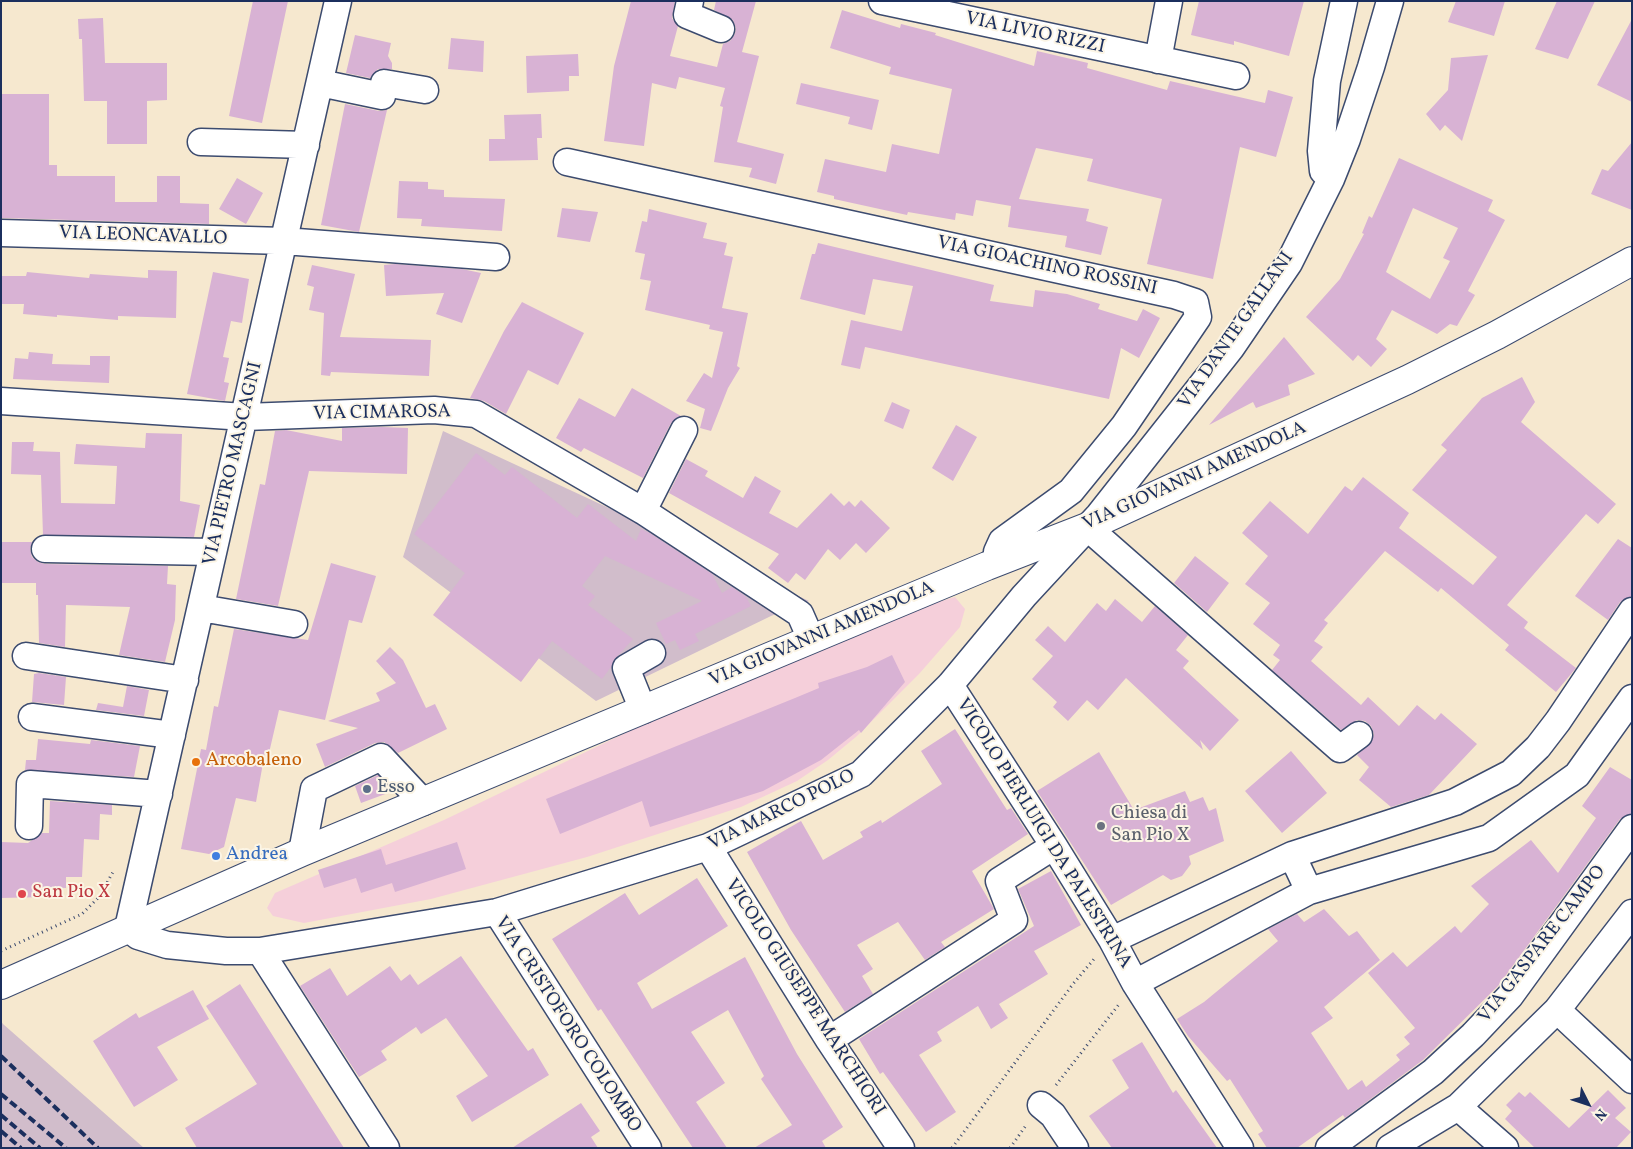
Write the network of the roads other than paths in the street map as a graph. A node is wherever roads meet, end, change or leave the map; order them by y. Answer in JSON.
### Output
{"nodes":[{"id":1,"x":338,"y":1,"type":"edge"},
{"id":2,"x":690,"y":1,"type":"edge"},
{"id":3,"x":882,"y":1,"type":"edge"},
{"id":4,"x":1169,"y":1,"type":"edge"},
{"id":5,"x":1344,"y":1,"type":"edge"},
{"id":6,"x":1390,"y":1,"type":"edge"},
{"id":7,"x":721,"y":29,"type":"dead end"},
{"id":8,"x":1158,"y":60,"type":"junction"},
{"id":9,"x":1236,"y":76,"type":"dead end"},
{"id":10,"x":320,"y":83,"type":"junction"},
{"id":11,"x":425,"y":90,"type":"dead end"},
{"id":12,"x":201,"y":142,"type":"dead end"},
{"id":13,"x":306,"y":145,"type":"junction"},
{"id":14,"x":567,"y":162,"type":"dead end"},
{"id":15,"x":1331,"y":179,"type":"junction"},
{"id":16,"x":1,"y":234,"type":"edge"},
{"id":17,"x":284,"y":241,"type":"junction"},
{"id":18,"x":496,"y":257,"type":"dead end"},
{"id":19,"x":1632,"y":261,"type":"edge"},
{"id":20,"x":1,"y":401,"type":"edge"},
{"id":21,"x":245,"y":417,"type":"junction"},
{"id":22,"x":684,"y":430,"type":"dead end"},
{"id":23,"x":643,"y":511,"type":"junction"},
{"id":24,"x":1087,"y":527,"type":"junction"},
{"id":25,"x":45,"y":549,"type":"dead end"},
{"id":26,"x":213,"y":552,"type":"junction"},
{"id":27,"x":1000,"y":560,"type":"junction"},
{"id":28,"x":201,"y":608,"type":"junction"},
{"id":29,"x":1632,"y":611,"type":"edge"},
{"id":30,"x":294,"y":624,"type":"dead end"},
{"id":31,"x":811,"y":639,"type":"junction"},
{"id":32,"x":652,"y":653,"type":"dead end"},
{"id":33,"x":26,"y":656,"type":"dead end"},
{"id":34,"x":185,"y":680,"type":"junction"},
{"id":35,"x":950,"y":685,"type":"junction"},
{"id":36,"x":1632,"y":698,"type":"edge"},
{"id":37,"x":643,"y":710,"type":"junction"},
{"id":38,"x":32,"y":718,"type":"dead end"},
{"id":39,"x":172,"y":735,"type":"junction"},
{"id":40,"x":1359,"y":735,"type":"dead end"},
{"id":41,"x":159,"y":794,"type":"junction"},
{"id":42,"x":424,"y":802,"type":"junction"},
{"id":43,"x":29,"y":826,"type":"dead end"},
{"id":44,"x":1632,"y":828,"type":"edge"},
{"id":45,"x":1054,"y":846,"type":"junction"},
{"id":46,"x":708,"y":847,"type":"junction"},
{"id":47,"x":302,"y":852,"type":"junction"},
{"id":48,"x":1292,"y":855,"type":"junction"},
{"id":49,"x":1309,"y":890,"type":"junction"},
{"id":50,"x":497,"y":912,"type":"junction"},
{"id":51,"x":1632,"y":913,"type":"edge"},
{"id":52,"x":128,"y":928,"type":"junction"},
{"id":53,"x":1112,"y":940,"type":"junction"},
{"id":54,"x":260,"y":951,"type":"junction"},
{"id":55,"x":1,"y":985,"type":"edge"},
{"id":56,"x":1138,"y":985,"type":"junction"},
{"id":57,"x":1557,"y":1010,"type":"junction"},
{"id":58,"x":828,"y":1040,"type":"junction"},
{"id":59,"x":1632,"y":1080,"type":"edge"},
{"id":60,"x":1041,"y":1105,"type":"road end"},
{"id":61,"x":1458,"y":1107,"type":"junction"},
{"id":62,"x":386,"y":1148,"type":"edge"},
{"id":63,"x":648,"y":1148,"type":"edge"},
{"id":64,"x":901,"y":1148,"type":"edge"},
{"id":65,"x":1075,"y":1148,"type":"edge"},
{"id":66,"x":1240,"y":1148,"type":"edge"},
{"id":67,"x":1329,"y":1148,"type":"edge"},
{"id":68,"x":1390,"y":1148,"type":"edge"},
{"id":69,"x":1505,"y":1148,"type":"edge"}],
"edges":[{"from":1,"to":10,"type":"street","name":"VIA PIETRO MASCAGNI"},
{"from":2,"to":7,"type":"street"},
{"from":3,"to":8,"type":"street","name":"VIA LIVIO RIZZI"},
{"from":4,"to":8,"type":"street"},
{"from":5,"to":15,"type":"street"},
{"from":6,"to":15,"type":"street","name":"VIA DANTE GALLANI"},
{"from":8,"to":9,"type":"street","name":"VIA LIVIO RIZZI"},
{"from":10,"to":11,"type":"street"},
{"from":10,"to":13,"type":"street","name":"VIA PIETRO MASCAGNI"},
{"from":12,"to":13,"type":"street"},
{"from":13,"to":17,"type":"street","name":"VIA PIETRO MASCAGNI"},
{"from":14,"to":27,"type":"street","name":"VIA GIOACHINO ROSSINI"},
{"from":15,"to":24,"type":"street","name":"VIA DANTE GALLANI"},
{"from":16,"to":17,"type":"street","name":"VIA LEONCAVALLO"},
{"from":17,"to":18,"type":"street","name":"VIA LEONCAVALLO"},
{"from":17,"to":21,"type":"street","name":"VIA PIETRO MASCAGNI"},
{"from":19,"to":24,"type":"main road","name":"VIA GIOVANNI AMENDOLA"},
{"from":20,"to":21,"type":"street","name":"VIA CIMAROSA"},
{"from":21,"to":23,"type":"street","name":"VIA CIMAROSA"},
{"from":21,"to":26,"type":"street","name":"VIA PIETRO MASCAGNI"},
{"from":22,"to":23,"type":"street"},
{"from":23,"to":31,"type":"street","name":"VIA CIMAROSA"},
{"from":24,"to":27,"type":"main road","name":"VIA GIOVANNI AMENDOLA"},
{"from":24,"to":35,"type":"street","name":"VIA MARCO POLO"},
{"from":24,"to":40,"type":"street"},
{"from":25,"to":26,"type":"street"},
{"from":26,"to":28,"type":"street","name":"VIA PIETRO MASCAGNI"},
{"from":27,"to":31,"type":"main road","name":"VIA GIOVANNI AMENDOLA"},
{"from":28,"to":30,"type":"street"},
{"from":28,"to":34,"type":"street","name":"VIA PIETRO MASCAGNI"},
{"from":29,"to":48,"type":"street"},
{"from":31,"to":37,"type":"main road","name":"VIA GIOVANNI AMENDOLA"},
{"from":32,"to":37,"type":"street"},
{"from":33,"to":34,"type":"street"},
{"from":34,"to":39,"type":"street","name":"VIA PIETRO MASCAGNI"},
{"from":35,"to":45,"type":"street","name":"VICOLO PIERLUIGI DA PALESTRINA"},
{"from":35,"to":46,"type":"street","name":"VIA MARCO POLO"},
{"from":36,"to":49,"type":"street"},
{"from":37,"to":42,"type":"main road","name":"VIA GIOVANNI AMENDOLA"},
{"from":38,"to":39,"type":"street"},
{"from":39,"to":41,"type":"street","name":"VIA PIETRO MASCAGNI"},
{"from":41,"to":43,"type":"street"},
{"from":41,"to":52,"type":"street","name":"VIA PIETRO MASCAGNI"},
{"from":42,"to":47,"type":"main road","name":"VIA GIOVANNI AMENDOLA"},
{"from":42,"to":47,"type":"street"},
{"from":44,"to":67,"type":"street","name":"VIA GASPARE CAMPO"},
{"from":45,"to":53,"type":"street","name":"VICOLO PIERLUIGI DA PALESTRINA"},
{"from":45,"to":58,"type":"street"},
{"from":46,"to":50,"type":"street","name":"VIA MARCO POLO"},
{"from":46,"to":58,"type":"street","name":"VICOLO GIUSEPPE MARCHIORI"},
{"from":47,"to":52,"type":"main road","name":"VIA GIOVANNI AMENDOLA"},
{"from":48,"to":49,"type":"street"},
{"from":48,"to":53,"type":"street"},
{"from":49,"to":56,"type":"street"},
{"from":50,"to":54,"type":"street","name":"VIA CRISTOFORO COLOMBO"},
{"from":50,"to":63,"type":"street","name":"VIA CRISTOFORO COLOMBO"},
{"from":51,"to":57,"type":"street"},
{"from":52,"to":54,"type":"street","name":"VIA CRISTOFORO COLOMBO"},
{"from":52,"to":55,"type":"main road","name":"VIA GIOVANNI AMENDOLA"},
{"from":53,"to":56,"type":"street","name":"VICOLO PIERLUIGI DA PALESTRINA"},
{"from":54,"to":62,"type":"street"},
{"from":56,"to":66,"type":"street","name":"VICOLO PIERLUIGI DA PALESTRINA"},
{"from":57,"to":59,"type":"street"},
{"from":57,"to":61,"type":"street"},
{"from":58,"to":64,"type":"street","name":"VICOLO GIUSEPPE MARCHIORI"},
{"from":60,"to":65,"type":"street"},
{"from":61,"to":68,"type":"street"},
{"from":61,"to":69,"type":"street"}]}
